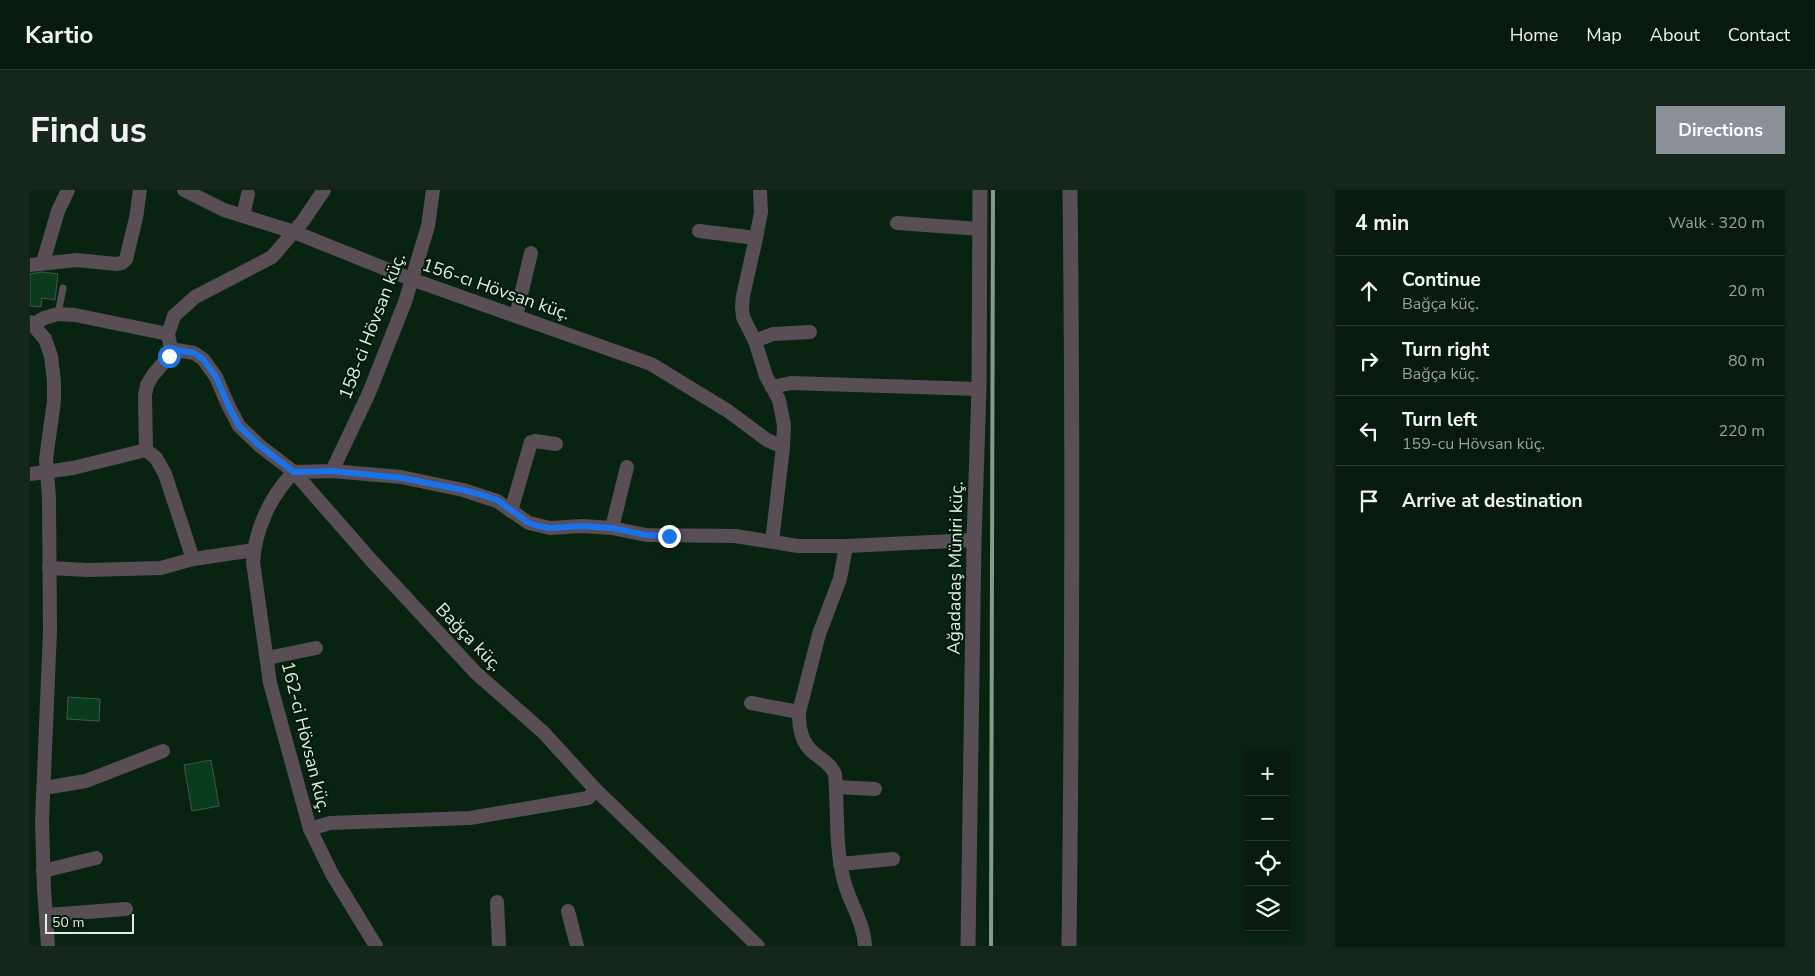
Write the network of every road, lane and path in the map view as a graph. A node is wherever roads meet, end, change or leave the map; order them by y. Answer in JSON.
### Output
{"nodes":[{"id":1,"x":68,"y":190,"type":"edge"},
{"id":2,"x":140,"y":190,"type":"edge"},
{"id":3,"x":184,"y":190,"type":"edge"},
{"id":4,"x":324,"y":190,"type":"edge"},
{"id":5,"x":432,"y":190,"type":"edge"},
{"id":6,"x":760,"y":190,"type":"edge"},
{"id":7,"x":980,"y":190,"type":"edge"},
{"id":8,"x":1070,"y":190,"type":"edge"},
{"id":9,"x":248,"y":194,"type":"dead end"},
{"id":10,"x":243,"y":216,"type":"junction"},
{"id":11,"x":896,"y":223,"type":"dead end"},
{"id":12,"x":980,"y":229,"type":"junction"},
{"id":13,"x":699,"y":231,"type":"dead end"},
{"id":14,"x":294,"y":232,"type":"junction"},
{"id":15,"x":756,"y":238,"type":"junction"},
{"id":16,"x":531,"y":253,"type":"dead end"},
{"id":17,"x":37,"y":264,"type":"edge"},
{"id":18,"x":412,"y":280,"type":"junction"},
{"id":19,"x":63,"y":288,"type":"dead end"},
{"id":20,"x":58,"y":314,"type":"junction"},
{"id":21,"x":516,"y":316,"type":"junction"},
{"id":22,"x":32,"y":324,"type":"edge"},
{"id":23,"x":810,"y":332,"type":"dead end"},
{"id":24,"x":168,"y":334,"type":"junction"},
{"id":25,"x":755,"y":342,"type":"junction"},
{"id":26,"x":171,"y":349,"type":"junction"},
{"id":27,"x":772,"y":387,"type":"junction"},
{"id":28,"x":979,"y":389,"type":"junction"},
{"id":29,"x":556,"y":444,"type":"dead end"},
{"id":30,"x":784,"y":447,"type":"junction"},
{"id":31,"x":146,"y":450,"type":"junction"},
{"id":32,"x":627,"y":467,"type":"dead end"},
{"id":33,"x":332,"y":471,"type":"junction"},
{"id":34,"x":46,"y":472,"type":"junction"},
{"id":35,"x":294,"y":472,"type":"junction"},
{"id":36,"x":30,"y":474,"type":"edge"},
{"id":37,"x":511,"y":511,"type":"junction"},
{"id":38,"x":612,"y":528,"type":"junction"},
{"id":39,"x":974,"y":540,"type":"junction"},
{"id":40,"x":772,"y":542,"type":"junction"},
{"id":41,"x":846,"y":546,"type":"junction"},
{"id":42,"x":254,"y":550,"type":"junction"},
{"id":43,"x":193,"y":559,"type":"junction"},
{"id":44,"x":50,"y":568,"type":"junction"},
{"id":45,"x":316,"y":648,"type":"dead end"},
{"id":46,"x":267,"y":658,"type":"junction"},
{"id":47,"x":751,"y":703,"type":"dead end"},
{"id":48,"x":799,"y":712,"type":"junction"},
{"id":49,"x":163,"y":752,"type":"dead end"},
{"id":50,"x":836,"y":787,"type":"junction"},
{"id":51,"x":44,"y":788,"type":"junction"},
{"id":52,"x":596,"y":790,"type":"junction"},
{"id":53,"x":875,"y":790,"type":"dead end"},
{"id":54,"x":310,"y":829,"type":"junction"},
{"id":55,"x":96,"y":858,"type":"dead end"},
{"id":56,"x":893,"y":859,"type":"dead end"},
{"id":57,"x":840,"y":864,"type":"junction"},
{"id":58,"x":44,"y":871,"type":"junction"},
{"id":59,"x":497,"y":902,"type":"dead end"},
{"id":60,"x":126,"y":909,"type":"dead end"},
{"id":61,"x":568,"y":911,"type":"dead end"},
{"id":62,"x":47,"y":915,"type":"junction"},
{"id":63,"x":48,"y":946,"type":"edge"},
{"id":64,"x":376,"y":946,"type":"edge"},
{"id":65,"x":499,"y":946,"type":"edge"},
{"id":66,"x":576,"y":946,"type":"edge"},
{"id":67,"x":758,"y":946,"type":"edge"},
{"id":68,"x":865,"y":946,"type":"edge"},
{"id":69,"x":968,"y":946,"type":"edge"},
{"id":70,"x":1069,"y":946,"type":"edge"}],
"edges":[{"from":1,"to":17,"type":"street"},
{"from":2,"to":17,"type":"street"},
{"from":3,"to":10,"type":"street","name":"156-cı Hövsan küç."},
{"from":4,"to":14,"type":"street"},
{"from":5,"to":18,"type":"street","name":"158-ci Hövsan küç."},
{"from":6,"to":15,"type":"street"},
{"from":7,"to":12,"type":"street","name":"Ağadadaş Müniri küç."},
{"from":8,"to":70,"type":"street"},
{"from":9,"to":10,"type":"street"},
{"from":10,"to":14,"type":"street","name":"156-cı Hövsan küç."},
{"from":11,"to":12,"type":"street"},
{"from":12,"to":28,"type":"street","name":"Ağadadaş Müniri küç."},
{"from":13,"to":15,"type":"street"},
{"from":14,"to":18,"type":"street","name":"156-cı Hövsan küç."},
{"from":14,"to":24,"type":"street"},
{"from":15,"to":25,"type":"street"},
{"from":16,"to":21,"type":"street"},
{"from":18,"to":21,"type":"street","name":"156-cı Hövsan küç."},
{"from":18,"to":33,"type":"street","name":"158-ci Hövsan küç."},
{"from":19,"to":20,"type":"lane"},
{"from":20,"to":22,"type":"street"},
{"from":20,"to":24,"type":"street"},
{"from":21,"to":30,"type":"street","name":"156-cı Hövsan küç."},
{"from":22,"to":34,"type":"street"},
{"from":23,"to":25,"type":"street"},
{"from":24,"to":26,"type":"street"},
{"from":25,"to":27,"type":"street"},
{"from":26,"to":31,"type":"street"},
{"from":26,"to":35,"type":"street","name":"Bağça küç."},
{"from":27,"to":28,"type":"street"},
{"from":27,"to":30,"type":"street"},
{"from":28,"to":39,"type":"street","name":"Ağadadaş Müniri küç."},
{"from":29,"to":37,"type":"street"},
{"from":30,"to":40,"type":"street"},
{"from":31,"to":34,"type":"street"},
{"from":31,"to":43,"type":"street"},
{"from":32,"to":38,"type":"street"},
{"from":33,"to":35,"type":"street"},
{"from":33,"to":37,"type":"street"},
{"from":34,"to":36,"type":"street"},
{"from":34,"to":44,"type":"street"},
{"from":35,"to":42,"type":"street","name":"162-ci Hövsan küç."},
{"from":35,"to":52,"type":"street","name":"Bağça küç."},
{"from":37,"to":38,"type":"street"},
{"from":38,"to":40,"type":"street"},
{"from":39,"to":41,"type":"street"},
{"from":39,"to":69,"type":"street","name":"Ağadadaş Müniri küç."},
{"from":40,"to":41,"type":"street"},
{"from":41,"to":48,"type":"street"},
{"from":42,"to":43,"type":"street"},
{"from":42,"to":46,"type":"street","name":"162-ci Hövsan küç."},
{"from":43,"to":44,"type":"street"},
{"from":44,"to":51,"type":"street"},
{"from":45,"to":46,"type":"street"},
{"from":46,"to":54,"type":"street","name":"162-ci Hövsan küç."},
{"from":47,"to":48,"type":"street"},
{"from":48,"to":50,"type":"street"},
{"from":49,"to":51,"type":"street"},
{"from":50,"to":53,"type":"street"},
{"from":50,"to":57,"type":"street"},
{"from":51,"to":58,"type":"street"},
{"from":52,"to":54,"type":"street"},
{"from":52,"to":67,"type":"street","name":"Bağça küç."},
{"from":54,"to":64,"type":"street","name":"162-ci Hövsan küç."},
{"from":55,"to":58,"type":"street"},
{"from":56,"to":57,"type":"street"},
{"from":57,"to":68,"type":"street"},
{"from":58,"to":62,"type":"street"},
{"from":59,"to":65,"type":"street"},
{"from":60,"to":62,"type":"street"},
{"from":61,"to":66,"type":"street"},
{"from":62,"to":63,"type":"street"}]}
